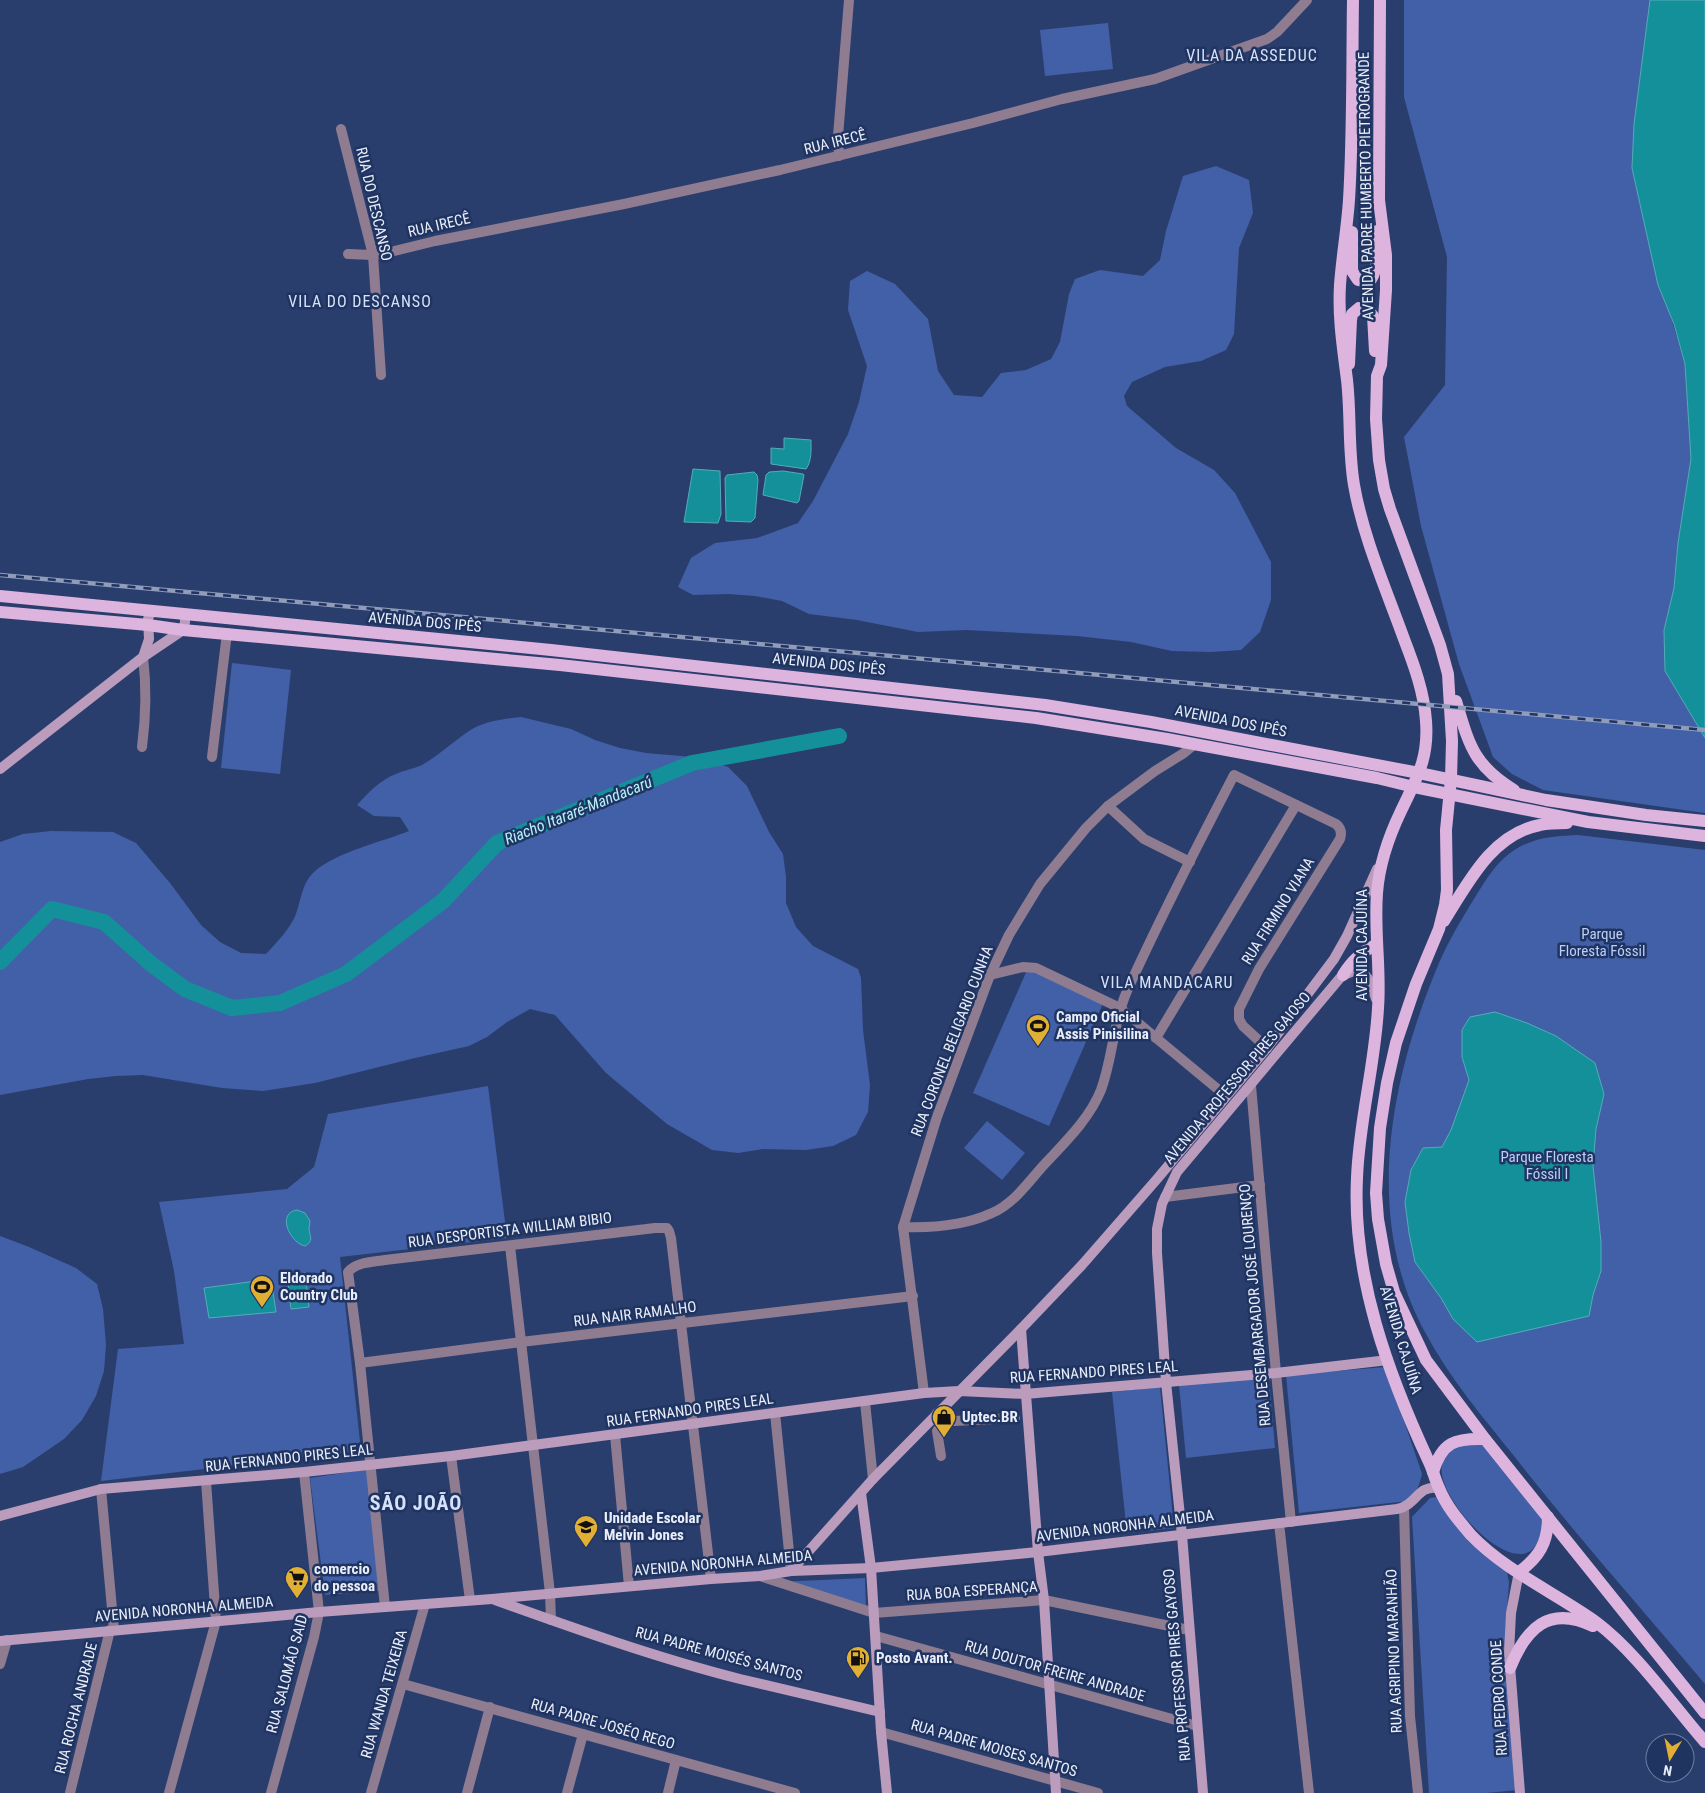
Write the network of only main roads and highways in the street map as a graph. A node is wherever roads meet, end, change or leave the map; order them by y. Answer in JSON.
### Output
{"nodes":[{"id":1,"x":1353,"y":0,"type":"edge"},
{"id":2,"x":1380,"y":0,"type":"edge"},
{"id":3,"x":1348,"y":200,"type":"junction"},
{"id":4,"x":1379,"y":200,"type":"junction"},
{"id":5,"x":1377,"y":376,"type":"junction"},
{"id":6,"x":1347,"y":381,"type":"junction"},
{"id":7,"x":0,"y":596,"type":"edge"},
{"id":8,"x":150,"y":611,"type":"junction"},
{"id":9,"x":0,"y":612,"type":"edge"},
{"id":10,"x":185,"y":614,"type":"junction"},
{"id":11,"x":148,"y":625,"type":"junction"},
{"id":12,"x":183,"y":630,"type":"junction"},
{"id":13,"x":564,"y":651,"type":"junction"},
{"id":14,"x":598,"y":655,"type":"junction"},
{"id":15,"x":143,"y":657,"type":"junction"},
{"id":16,"x":560,"y":665,"type":"junction"},
{"id":17,"x":596,"y":670,"type":"junction"},
{"id":18,"x":1448,"y":674,"type":"junction"},
{"id":19,"x":824,"y":680,"type":"junction"},
{"id":20,"x":853,"y":683,"type":"junction"},
{"id":21,"x":823,"y":693,"type":"junction"},
{"id":22,"x":852,"y":697,"type":"junction"},
{"id":23,"x":0,"y":769,"type":"edge"},
{"id":24,"x":1420,"y":773,"type":"junction"},
{"id":25,"x":1452,"y":779,"type":"junction"},
{"id":26,"x":1414,"y":787,"type":"junction"},
{"id":27,"x":1450,"y":795,"type":"junction"},
{"id":28,"x":1522,"y":795,"type":"junction"},
{"id":29,"x":1705,"y":821,"type":"edge"},
{"id":30,"x":1588,"y":822,"type":"junction"},
{"id":31,"x":1705,"y":836,"type":"edge"},
{"id":32,"x":1388,"y":845,"type":"junction"},
{"id":33,"x":1439,"y":929,"type":"junction"},
{"id":34,"x":1377,"y":944,"type":"junction"},
{"id":35,"x":1343,"y":975,"type":"junction"},
{"id":36,"x":1378,"y":1010,"type":"junction"},
{"id":37,"x":1274,"y":1039,"type":"junction"},
{"id":38,"x":1282,"y":1047,"type":"junction"},
{"id":39,"x":1022,"y":1329,"type":"junction"},
{"id":40,"x":1388,"y":1360,"type":"junction"},
{"id":41,"x":1166,"y":1382,"type":"junction"},
{"id":42,"x":959,"y":1391,"type":"junction"},
{"id":43,"x":1025,"y":1394,"type":"junction"},
{"id":44,"x":1485,"y":1439,"type":"junction"},
{"id":45,"x":1434,"y":1472,"type":"junction"},
{"id":46,"x":1438,"y":1488,"type":"junction"},
{"id":47,"x":861,"y":1493,"type":"junction"},
{"id":48,"x":0,"y":1516,"type":"edge"},
{"id":49,"x":1548,"y":1517,"type":"junction"},
{"id":50,"x":1182,"y":1535,"type":"junction"},
{"id":51,"x":1038,"y":1552,"type":"junction"},
{"id":52,"x":871,"y":1568,"type":"junction"},
{"id":53,"x":791,"y":1571,"type":"junction"},
{"id":54,"x":1519,"y":1572,"type":"junction"},
{"id":55,"x":492,"y":1599,"type":"junction"},
{"id":56,"x":1613,"y":1636,"type":"junction"},
{"id":57,"x":3,"y":1641,"type":"edge"},
{"id":58,"x":1510,"y":1668,"type":"junction"},
{"id":59,"x":880,"y":1712,"type":"junction"},
{"id":60,"x":1705,"y":1713,"type":"edge"},
{"id":61,"x":1705,"y":1742,"type":"edge"},
{"id":62,"x":888,"y":1793,"type":"edge"},
{"id":63,"x":1056,"y":1793,"type":"edge"},
{"id":64,"x":1203,"y":1793,"type":"edge"},
{"id":65,"x":1520,"y":1793,"type":"edge"}],
"edges":[{"from":1,"to":3,"type":"main road","name":"AVENIDA PADRE HUMBERTO PIETROGRANDE"},
{"from":2,"to":4,"type":"main road","name":"AVENIDA PADRE HUMBERTO PIETROGRANDE"},
{"from":3,"to":4,"type":"main road"},
{"from":3,"to":6,"type":"main road","name":"AVENIDA PADRE HUMBERTO PIETROGRANDE"},
{"from":4,"to":5,"type":"main road","name":"AVENIDA PADRE HUMBERTO PIETROGRANDE"},
{"from":5,"to":6,"type":"main road"},
{"from":5,"to":18,"type":"main road","name":"AVENIDA PADRE HUMBERTO PIETROGRANDE"},
{"from":6,"to":24,"type":"main road","name":"AVENIDA PADRE HUMBERTO PIETROGRANDE"},
{"from":7,"to":8,"type":"main road","name":"AVENIDA DOS IPÊS"},
{"from":8,"to":10,"type":"main road","name":"AVENIDA DOS IPÊS"},
{"from":8,"to":11,"type":"main road"},
{"from":9,"to":11,"type":"main road","name":"AVENIDA DOS IPÊS"},
{"from":10,"to":12,"type":"main road"},
{"from":10,"to":13,"type":"main road","name":"AVENIDA DOS IPÊS"},
{"from":11,"to":12,"type":"main road","name":"AVENIDA DOS IPÊS"},
{"from":11,"to":15,"type":"main road"},
{"from":12,"to":15,"type":"main road"},
{"from":12,"to":16,"type":"main road","name":"AVENIDA DOS IPÊS"},
{"from":13,"to":14,"type":"main road","name":"AVENIDA DOS IPÊS"},
{"from":13,"to":16,"type":"main road"},
{"from":14,"to":17,"type":"main road"},
{"from":14,"to":19,"type":"main road","name":"AVENIDA DOS IPÊS"},
{"from":15,"to":23,"type":"main road"},
{"from":16,"to":17,"type":"main road","name":"AVENIDA DOS IPÊS"},
{"from":17,"to":21,"type":"main road","name":"AVENIDA DOS IPÊS"},
{"from":18,"to":25,"type":"main road","name":"AVENIDA PADRE HUMBERTO PIETROGRANDE"},
{"from":18,"to":28,"type":"main road"},
{"from":19,"to":20,"type":"main road","name":"AVENIDA DOS IPÊS"},
{"from":19,"to":21,"type":"main road"},
{"from":20,"to":22,"type":"main road"},
{"from":20,"to":24,"type":"main road","name":"AVENIDA DOS IPÊS"},
{"from":21,"to":22,"type":"main road","name":"AVENIDA DOS IPÊS"},
{"from":22,"to":26,"type":"main road","name":"AVENIDA DOS IPÊS"},
{"from":24,"to":25,"type":"main road","name":"AVENIDA DOS IPÊS"},
{"from":24,"to":26,"type":"main road","name":"AVENIDA CAJUÍNA"},
{"from":25,"to":26,"type":"main road"},
{"from":25,"to":27,"type":"main road","name":"AVENIDA CAJUÍNA"},
{"from":25,"to":28,"type":"main road","name":"AVENIDA DOS IPÊS"},
{"from":26,"to":27,"type":"main road","name":"AVENIDA DOS IPÊS"},
{"from":26,"to":32,"type":"main road","name":"AVENIDA CAJUÍNA"},
{"from":27,"to":30,"type":"main road","name":"AVENIDA DOS IPÊS"},
{"from":27,"to":33,"type":"main road","name":"AVENIDA CAJUÍNA"},
{"from":28,"to":29,"type":"main road","name":"AVENIDA DOS IPÊS"},
{"from":30,"to":31,"type":"main road","name":"AVENIDA DOS IPÊS"},
{"from":30,"to":33,"type":"main road"},
{"from":32,"to":34,"type":"main road","name":"AVENIDA CAJUÍNA"},
{"from":32,"to":37,"type":"main road"},
{"from":33,"to":44,"type":"main road","name":"AVENIDA CAJUÍNA"},
{"from":34,"to":35,"type":"main road"},
{"from":34,"to":36,"type":"main road","name":"AVENIDA CAJUÍNA"},
{"from":35,"to":36,"type":"main road"},
{"from":35,"to":38,"type":"main road","name":"AVENIDA PROFESSOR PIRES GAIOSO"},
{"from":36,"to":40,"type":"main road","name":"AVENIDA CAJUÍNA"},
{"from":37,"to":38,"type":"main road"},
{"from":37,"to":39,"type":"main road"},
{"from":38,"to":41,"type":"main road","name":"AVENIDA PROFESSOR PIRES GAIOSO"},
{"from":39,"to":42,"type":"main road"},
{"from":39,"to":43,"type":"main road"},
{"from":40,"to":41,"type":"main road","name":"RUA FERNANDO PIRES LEAL"},
{"from":40,"to":45,"type":"main road","name":"AVENIDA CAJUÍNA"},
{"from":41,"to":43,"type":"main road","name":"RUA FERNANDO PIRES LEAL"},
{"from":41,"to":50,"type":"main road","name":"AVENIDA PROFESSOR PIRES GAIOSO"},
{"from":42,"to":43,"type":"main road","name":"RUA FERNANDO PIRES LEAL"},
{"from":42,"to":47,"type":"main road"},
{"from":42,"to":48,"type":"main road","name":"RUA FERNANDO PIRES LEAL"},
{"from":43,"to":51,"type":"main road"},
{"from":44,"to":45,"type":"main road"},
{"from":44,"to":49,"type":"main road","name":"AVENIDA CAJUÍNA"},
{"from":45,"to":46,"type":"main road","name":"AVENIDA CAJUÍNA"},
{"from":46,"to":50,"type":"main road","name":"AVENIDA NORONHA ALMEIDA"},
{"from":46,"to":54,"type":"main road","name":"AVENIDA CAJUÍNA"},
{"from":47,"to":52,"type":"main road"},
{"from":47,"to":53,"type":"main road"},
{"from":49,"to":54,"type":"main road"},
{"from":49,"to":60,"type":"main road","name":"AVENIDA CAJUÍNA"},
{"from":50,"to":51,"type":"main road","name":"AVENIDA NORONHA ALMEIDA"},
{"from":50,"to":64,"type":"main road","name":"RUA PROFESSOR PIRES GAYOSO"},
{"from":51,"to":52,"type":"main road","name":"AVENIDA NORONHA ALMEIDA"},
{"from":51,"to":63,"type":"main road"},
{"from":52,"to":53,"type":"main road","name":"AVENIDA NORONHA ALMEIDA"},
{"from":52,"to":59,"type":"main road"},
{"from":53,"to":55,"type":"main road","name":"AVENIDA NORONHA ALMEIDA"},
{"from":54,"to":56,"type":"main road","name":"AVENIDA CAJUÍNA"},
{"from":54,"to":58,"type":"main road","name":"RUA PEDRO CONDE"},
{"from":55,"to":57,"type":"main road","name":"AVENIDA NORONHA ALMEIDA"},
{"from":55,"to":59,"type":"main road","name":"RUA PADRE MOISÉS SANTOS"},
{"from":56,"to":58,"type":"main road"},
{"from":56,"to":61,"type":"main road","name":"AVENIDA CAJUÍNA"},
{"from":58,"to":65,"type":"main road","name":"RUA PEDRO CONDE"},
{"from":59,"to":62,"type":"main road"}]}
